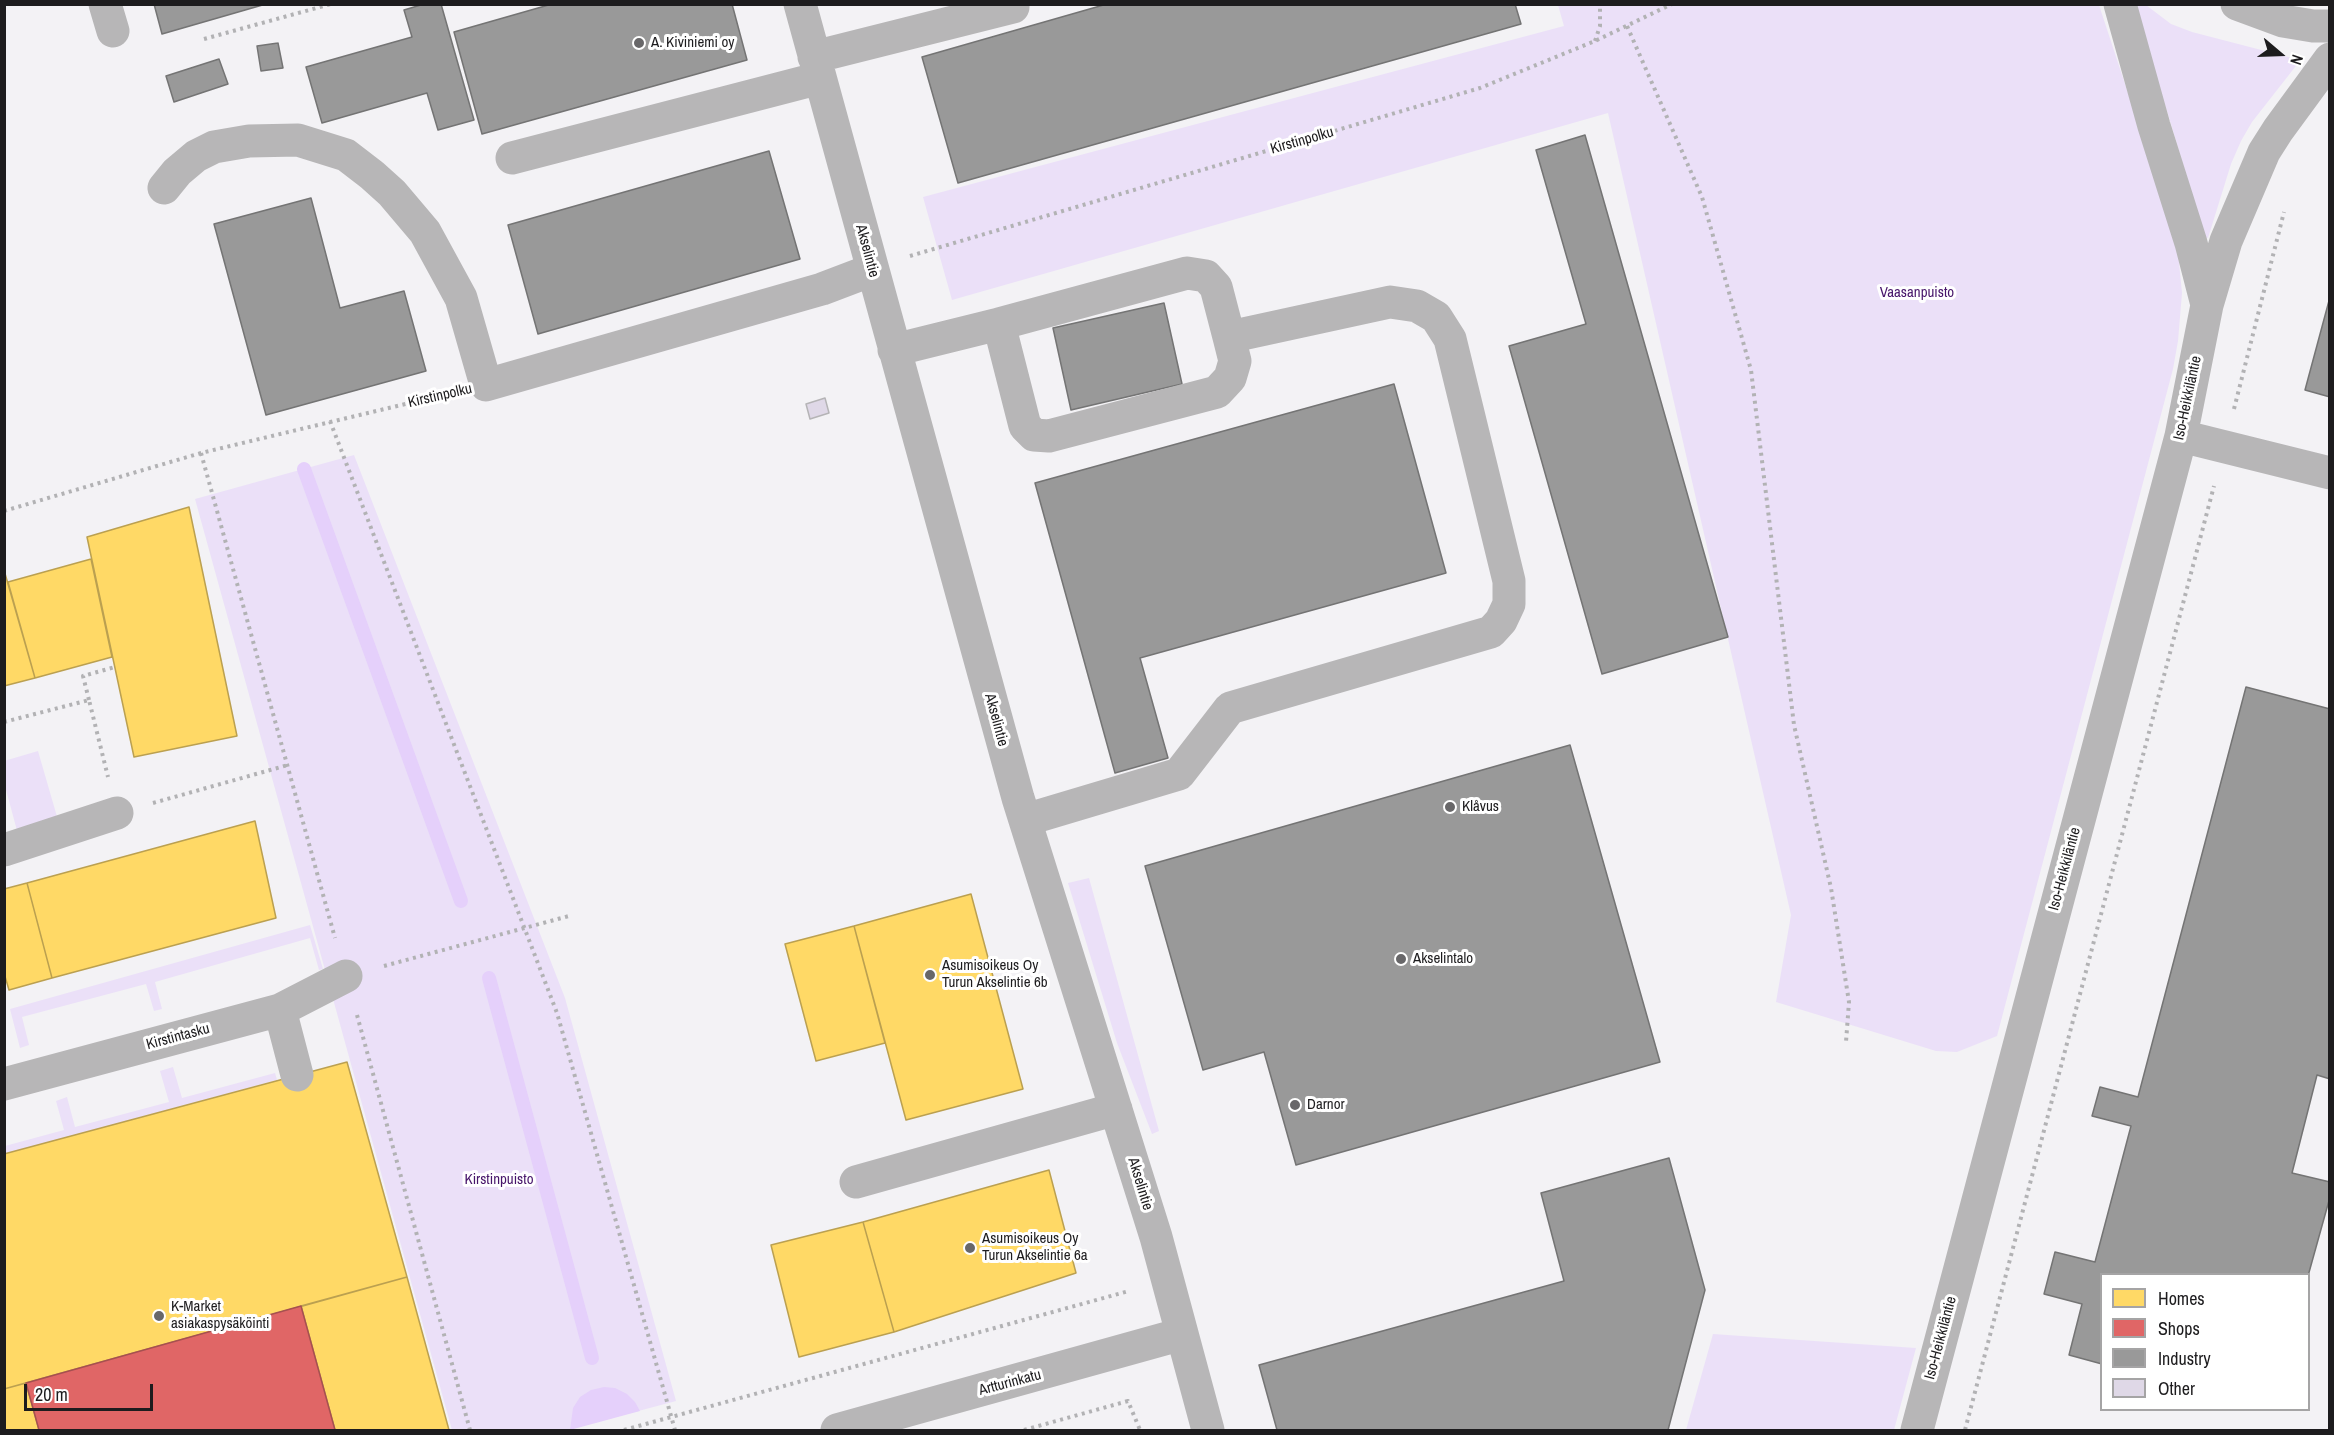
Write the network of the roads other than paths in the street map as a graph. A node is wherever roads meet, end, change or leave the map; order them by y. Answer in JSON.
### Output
{"nodes":[{"id":1,"x":800,"y":4,"type":"edge"},
{"id":2,"x":1013,"y":4,"type":"edge"},
{"id":3,"x":2120,"y":4,"type":"edge"},
{"id":4,"x":2237,"y":4,"type":"edge"},
{"id":5,"x":2330,"y":26,"type":"edge"},
{"id":6,"x":2330,"y":59,"type":"edge"},
{"id":7,"x":817,"y":68,"type":"junction"},
{"id":8,"x":512,"y":158,"type":"dead end"},
{"id":9,"x":164,"y":188,"type":"dead end"},
{"id":10,"x":872,"y":270,"type":"junction"},
{"id":11,"x":2207,"y":305,"type":"junction"},
{"id":12,"x":999,"y":324,"type":"junction"},
{"id":13,"x":1229,"y":337,"type":"junction"},
{"id":14,"x":894,"y":350,"type":"junction"},
{"id":15,"x":2181,"y":436,"type":"junction"},
{"id":16,"x":2330,"y":473,"type":"edge"},
{"id":17,"x":117,"y":813,"type":"road end"},
{"id":18,"x":1025,"y":820,"type":"junction"},
{"id":19,"x":4,"y":850,"type":"edge"},
{"id":20,"x":346,"y":976,"type":"road end"},
{"id":21,"x":280,"y":1010,"type":"junction"},
{"id":22,"x":7,"y":1075,"type":"edge"},
{"id":23,"x":297,"y":1075,"type":"dead end"},
{"id":24,"x":1116,"y":1109,"type":"junction"},
{"id":25,"x":856,"y":1182,"type":"dead end"},
{"id":26,"x":1182,"y":1334,"type":"junction"},
{"id":27,"x":837,"y":1431,"type":"edge"},
{"id":28,"x":1208,"y":1431,"type":"edge"},
{"id":29,"x":1917,"y":1431,"type":"edge"}],
"edges":[{"from":1,"to":7,"type":"street","name":"Akselintie"},
{"from":2,"to":7,"type":"street"},
{"from":3,"to":11,"type":"street","name":"Iso-Heikkiläntie"},
{"from":4,"to":5,"type":"street"},
{"from":6,"to":11,"type":"street","name":"Iso-Heikkiläntie"},
{"from":7,"to":8,"type":"street"},
{"from":7,"to":10,"type":"street","name":"Akselintie"},
{"from":9,"to":10,"type":"street","name":"Kirstinpolku"},
{"from":10,"to":14,"type":"street","name":"Akselintie"},
{"from":11,"to":15,"type":"street","name":"Iso-Heikkiläntie"},
{"from":12,"to":13,"type":"street"},
{"from":12,"to":13,"type":"street"},
{"from":12,"to":14,"type":"street"},
{"from":13,"to":18,"type":"street"},
{"from":14,"to":18,"type":"street","name":"Akselintie"},
{"from":15,"to":16,"type":"street"},
{"from":15,"to":29,"type":"street","name":"Iso-Heikkiläntie"},
{"from":17,"to":19,"type":"street"},
{"from":18,"to":24,"type":"street","name":"Akselintie"},
{"from":20,"to":21,"type":"street","name":"Kirstintasku"},
{"from":21,"to":22,"type":"street","name":"Kirstintasku"},
{"from":21,"to":23,"type":"street"},
{"from":24,"to":25,"type":"street"},
{"from":24,"to":26,"type":"street","name":"Akselintie"},
{"from":26,"to":27,"type":"street","name":"Artturinkatu"},
{"from":26,"to":28,"type":"street","name":"Akselintie"}]}
